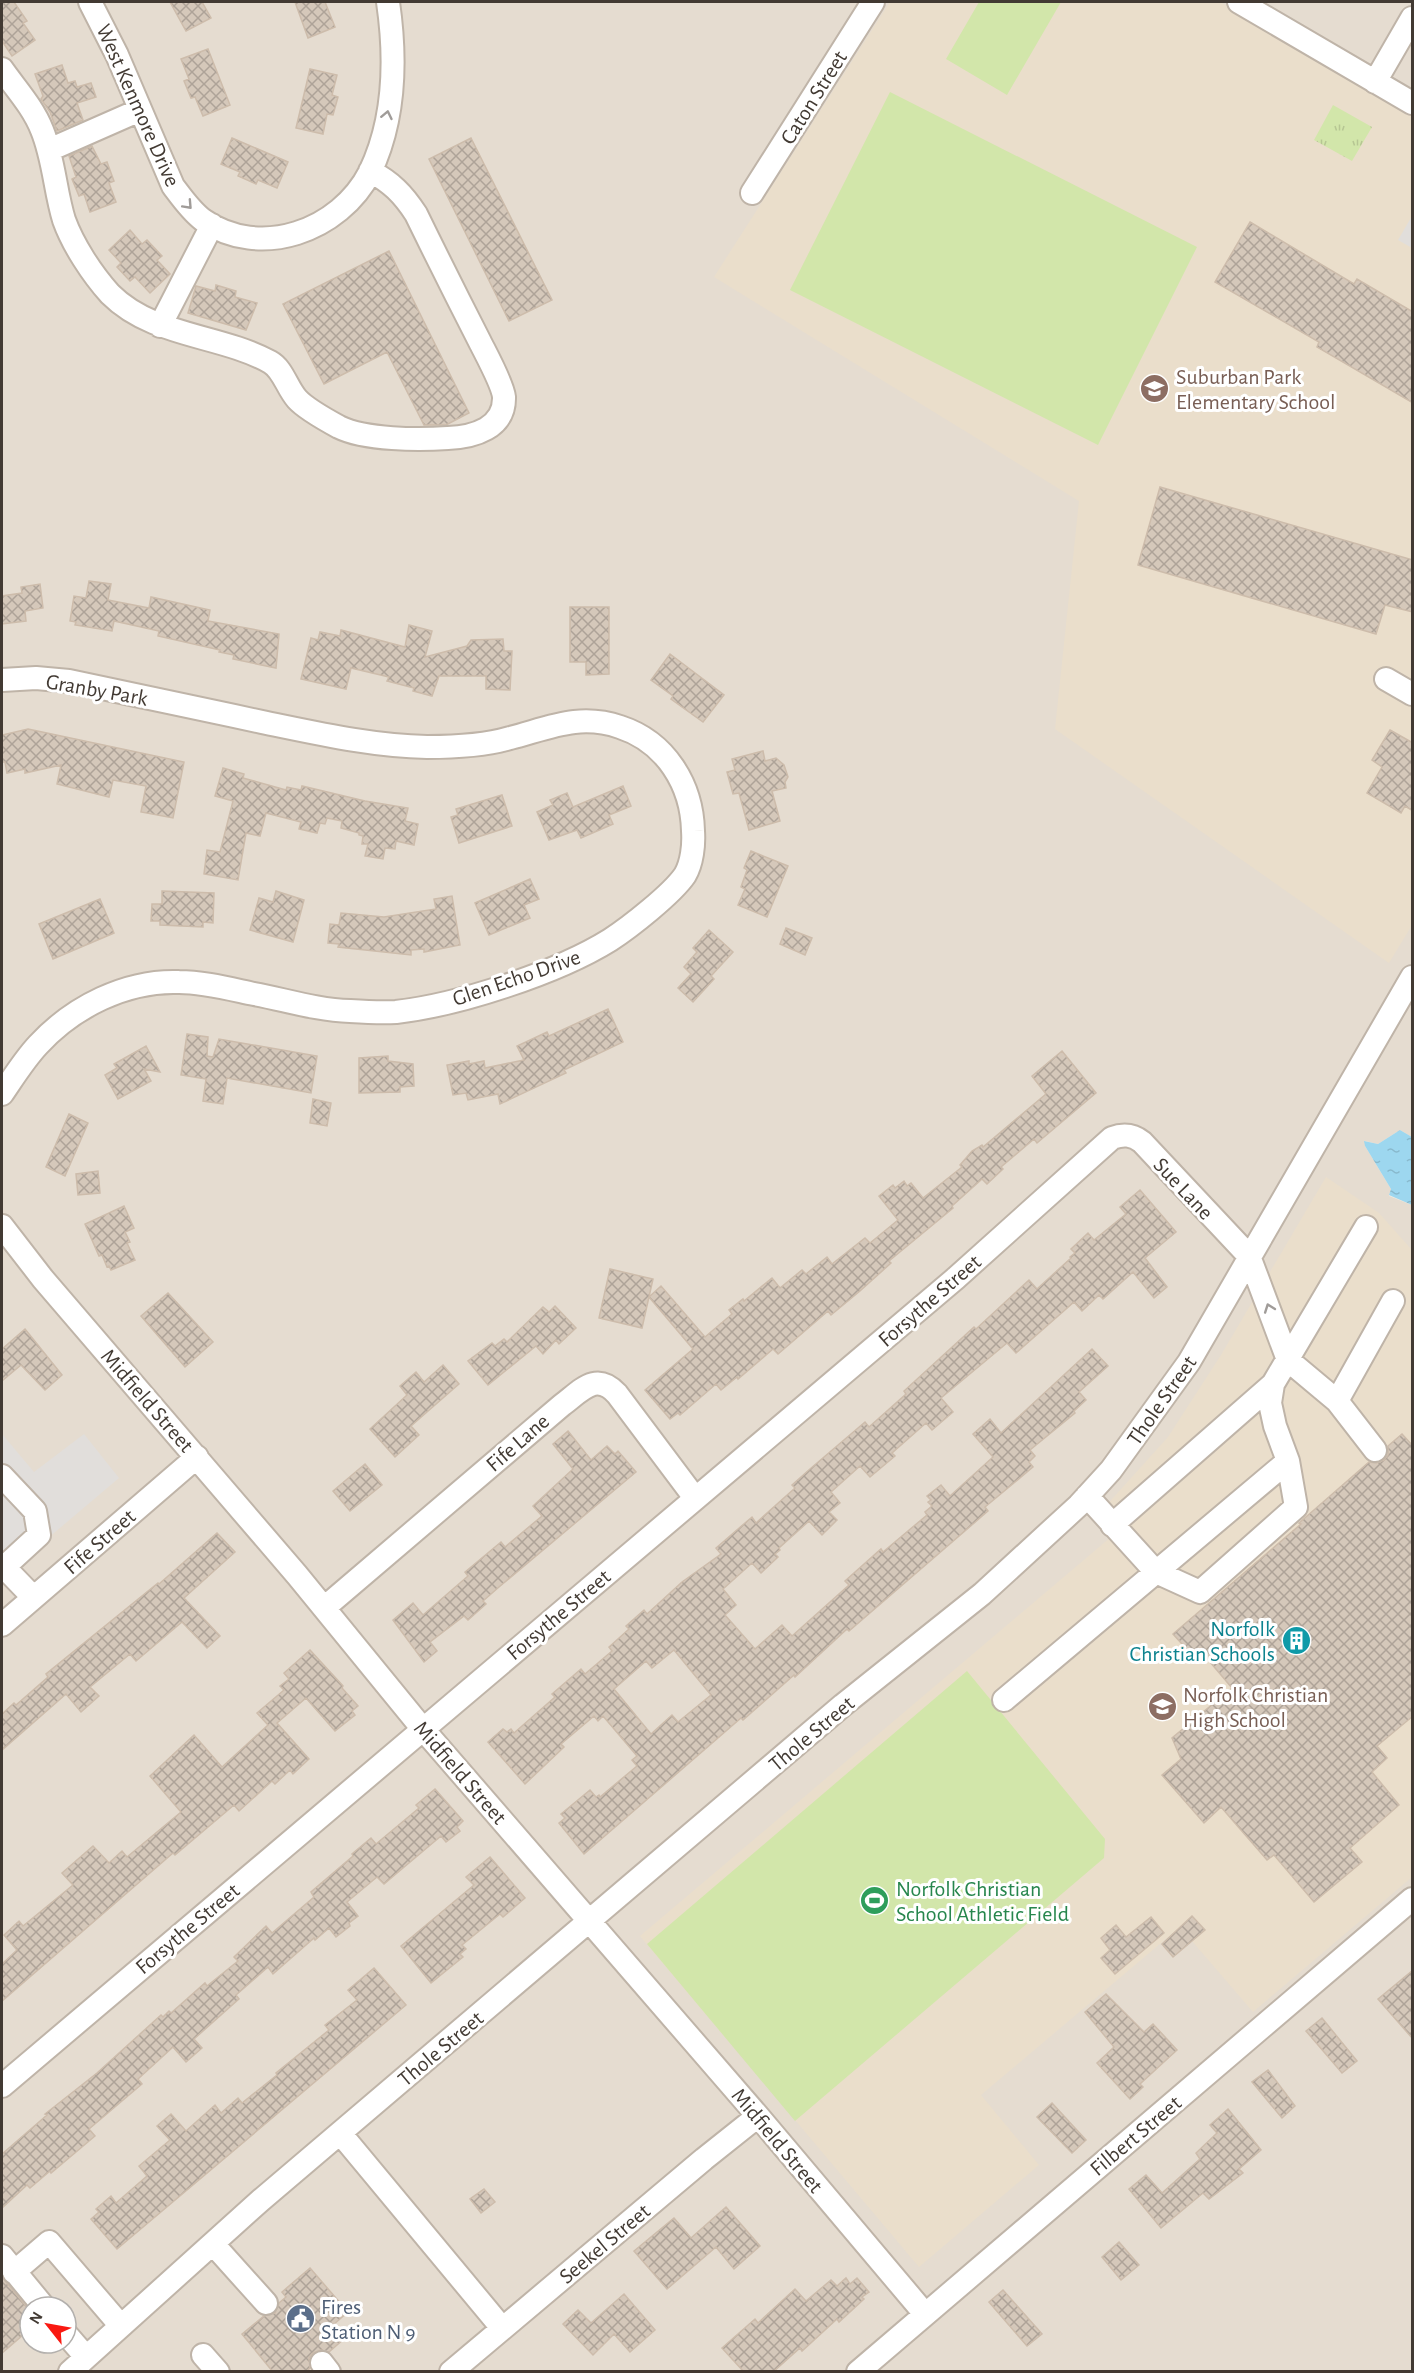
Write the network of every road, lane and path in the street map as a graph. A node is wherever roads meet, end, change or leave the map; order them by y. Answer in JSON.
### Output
{"nodes":[{"id":1,"x":90,"y":2,"type":"edge"},
{"id":2,"x":388,"y":2,"type":"edge"},
{"id":3,"x":873,"y":2,"type":"edge"},
{"id":4,"x":1239,"y":2,"type":"edge"},
{"id":5,"x":1413,"y":18,"type":"edge"},
{"id":6,"x":2,"y":69,"type":"edge"},
{"id":7,"x":1375,"y":82,"type":"junction"},
{"id":8,"x":1413,"y":103,"type":"edge"},
{"id":9,"x":140,"y":110,"type":"junction"},
{"id":10,"x":49,"y":150,"type":"junction"},
{"id":11,"x":370,"y":171,"type":"junction"},
{"id":12,"x":752,"y":194,"type":"dead end"},
{"id":13,"x":212,"y":225,"type":"junction"},
{"id":14,"x":160,"y":326,"type":"junction"},
{"id":15,"x":1386,"y":679,"type":"dead end"},
{"id":16,"x":2,"y":680,"type":"edge"},
{"id":17,"x":1413,"y":694,"type":"edge"},
{"id":18,"x":192,"y":707,"type":"joint"},
{"id":19,"x":1413,"y":977,"type":"edge"},
{"id":20,"x":2,"y":1094,"type":"edge"},
{"id":21,"x":1112,"y":1138,"type":"joint"},
{"id":22,"x":2,"y":1226,"type":"edge"},
{"id":23,"x":1366,"y":1227,"type":"dead end"},
{"id":24,"x":1249,"y":1256,"type":"junction"},
{"id":25,"x":1393,"y":1301,"type":"dead end"},
{"id":26,"x":1288,"y":1360,"type":"junction"},
{"id":27,"x":1273,"y":1384,"type":"junction"},
{"id":28,"x":1337,"y":1401,"type":"junction"},
{"id":29,"x":1375,"y":1450,"type":"dead end"},
{"id":30,"x":197,"y":1457,"type":"junction"},
{"id":31,"x":1288,"y":1461,"type":"junction"},
{"id":32,"x":2,"y":1476,"type":"edge"},
{"id":33,"x":1087,"y":1496,"type":"junction"},
{"id":34,"x":695,"y":1498,"type":"junction"},
{"id":35,"x":1112,"y":1525,"type":"junction"},
{"id":36,"x":2,"y":1568,"type":"edge"},
{"id":37,"x":1156,"y":1572,"type":"junction"},
{"id":38,"x":33,"y":1597,"type":"junction"},
{"id":39,"x":324,"y":1608,"type":"junction"},
{"id":40,"x":2,"y":1625,"type":"edge"},
{"id":41,"x":1004,"y":1700,"type":"dead end"},
{"id":42,"x":422,"y":1728,"type":"junction"},
{"id":43,"x":1413,"y":1899,"type":"edge"},
{"id":44,"x":590,"y":1921,"type":"junction"},
{"id":45,"x":2,"y":2086,"type":"edge"},
{"id":46,"x":758,"y":2116,"type":"junction"},
{"id":47,"x":340,"y":2133,"type":"junction"},
{"id":48,"x":213,"y":2244,"type":"junction"},
{"id":49,"x":8,"y":2264,"type":"edge"},
{"id":50,"x":34,"y":2295,"type":"edge"},
{"id":51,"x":266,"y":2303,"type":"dead end"},
{"id":52,"x":925,"y":2313,"type":"junction"},
{"id":53,"x":121,"y":2326,"type":"junction"},
{"id":54,"x":502,"y":2328,"type":"junction"},
{"id":55,"x":78,"y":2364,"type":"edge"},
{"id":56,"x":451,"y":2372,"type":"edge"},
{"id":57,"x":858,"y":2372,"type":"edge"}],
"edges":[{"from":1,"to":9,"type":"street","name":"West Kenmore Drive"},
{"from":11,"to":2,"type":"street","name":"West Kenmore Drive","one_way":true},
{"from":3,"to":12,"type":"street","name":"Caton Street"},
{"from":4,"to":7,"type":"street"},
{"from":5,"to":7,"type":"street"},
{"from":6,"to":10,"type":"street"},
{"from":7,"to":8,"type":"street"},
{"from":9,"to":10,"type":"street"},
{"from":9,"to":13,"type":"street","name":"West Kenmore Drive","one_way":true},
{"from":10,"to":14,"type":"street"},
{"from":11,"to":13,"type":"street","name":"West Kenmore Drive"},
{"from":11,"to":14,"type":"street"},
{"from":13,"to":14,"type":"street"},
{"from":15,"to":17,"type":"street"},
{"from":16,"to":18,"type":"street","name":"Granby Park"},
{"from":18,"to":20,"type":"street","name":"Glen Echo Drive"},
{"from":19,"to":24,"type":"street","name":"Thole Street"},
{"from":21,"to":24,"type":"street","name":"Sue Lane"},
{"from":21,"to":34,"type":"street","name":"Forsythe Street"},
{"from":22,"to":30,"type":"street","name":"Midfield Street"},
{"from":23,"to":26,"type":"street"},
{"from":26,"to":24,"type":"street","one_way":true},
{"from":24,"to":33,"type":"street","name":"Thole Street"},
{"from":25,"to":28,"type":"street"},
{"from":26,"to":27,"type":"street"},
{"from":26,"to":28,"type":"street"},
{"from":27,"to":31,"type":"street"},
{"from":27,"to":35,"type":"street"},
{"from":28,"to":29,"type":"street"},
{"from":30,"to":38,"type":"street","name":"Fife Street"},
{"from":30,"to":39,"type":"street","name":"Midfield Street"},
{"from":31,"to":37,"type":"street"},
{"from":31,"to":37,"type":"street"},
{"from":32,"to":36,"type":"street"},
{"from":33,"to":35,"type":"street"},
{"from":33,"to":44,"type":"street","name":"Thole Street"},
{"from":34,"to":39,"type":"street","name":"Fife Lane"},
{"from":34,"to":42,"type":"street","name":"Forsythe Street"},
{"from":35,"to":37,"type":"street"},
{"from":36,"to":38,"type":"street"},
{"from":37,"to":41,"type":"street"},
{"from":38,"to":40,"type":"street","name":"Fife Street"},
{"from":39,"to":42,"type":"street","name":"Midfield Street"},
{"from":42,"to":44,"type":"street","name":"Midfield Street"},
{"from":42,"to":45,"type":"street","name":"Forsythe Street"},
{"from":43,"to":52,"type":"street","name":"Filbert Street"},
{"from":44,"to":46,"type":"street","name":"Midfield Street"},
{"from":44,"to":47,"type":"street","name":"Thole Street"},
{"from":46,"to":52,"type":"street","name":"Midfield Street"},
{"from":46,"to":54,"type":"street","name":"Seekel Street"},
{"from":47,"to":48,"type":"street","name":"Thole Street"},
{"from":47,"to":54,"type":"street"},
{"from":48,"to":51,"type":"street"},
{"from":48,"to":53,"type":"street","name":"Thole Street"},
{"from":49,"to":50,"type":"street"},
{"from":49,"to":53,"type":"street"},
{"from":52,"to":57,"type":"street","name":"Filbert Street"},
{"from":53,"to":55,"type":"street","name":"Thole Street"},
{"from":54,"to":56,"type":"street","name":"Seekel Street"}]}
